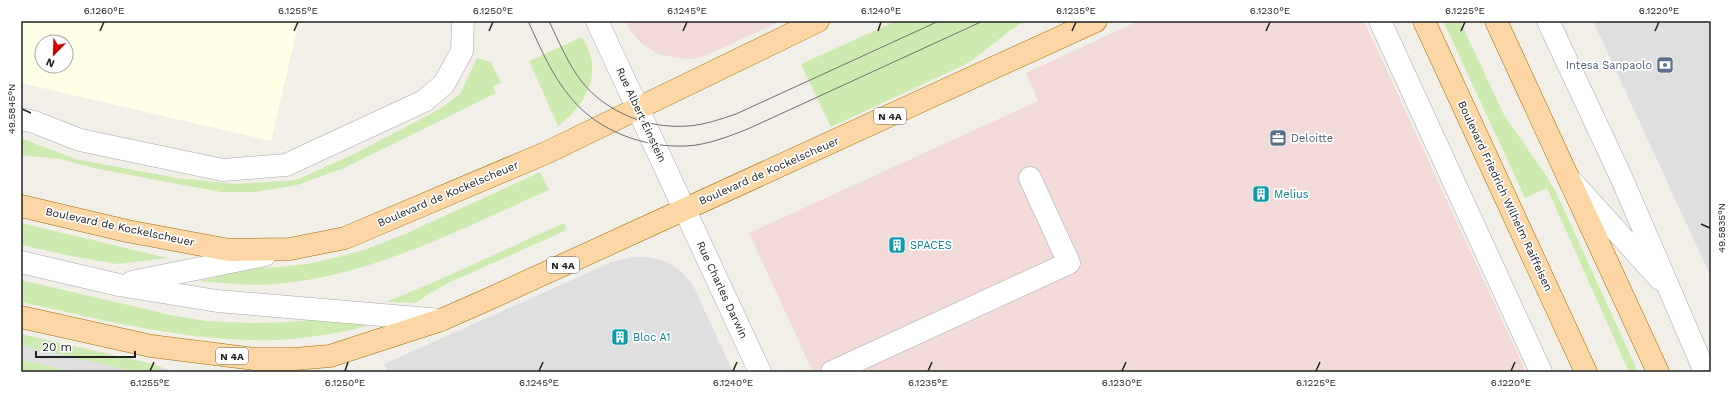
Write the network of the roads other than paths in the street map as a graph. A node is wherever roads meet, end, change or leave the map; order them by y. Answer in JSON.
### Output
{"nodes":[{"id":1,"x":464,"y":21,"type":"edge"},
{"id":2,"x":597,"y":21,"type":"edge"},
{"id":3,"x":818,"y":21,"type":"edge"},
{"id":4,"x":1096,"y":21,"type":"edge"},
{"id":5,"x":1380,"y":21,"type":"edge"},
{"id":6,"x":1424,"y":21,"type":"edge"},
{"id":7,"x":1496,"y":21,"type":"edge"},
{"id":8,"x":1548,"y":21,"type":"edge"},
{"id":9,"x":638,"y":108,"type":"junction"},
{"id":10,"x":21,"y":119,"type":"edge"},
{"id":11,"x":1030,"y":178,"type":"dead end"},
{"id":12,"x":1570,"y":179,"type":"junction"},
{"id":13,"x":21,"y":206,"type":"edge"},
{"id":14,"x":684,"y":209,"type":"junction"},
{"id":15,"x":290,"y":250,"type":"junction"},
{"id":16,"x":21,"y":262,"type":"edge"},
{"id":17,"x":119,"y":285,"type":"junction"},
{"id":18,"x":1672,"y":293,"type":"junction"},
{"id":19,"x":21,"y":317,"type":"edge"},
{"id":20,"x":441,"y":320,"type":"junction"},
{"id":21,"x":760,"y":372,"type":"edge"},
{"id":22,"x":832,"y":372,"type":"edge"},
{"id":23,"x":1541,"y":372,"type":"edge"},
{"id":24,"x":1586,"y":372,"type":"edge"},
{"id":25,"x":1658,"y":372,"type":"edge"},
{"id":26,"x":1706,"y":372,"type":"edge"}],
"edges":[{"from":1,"to":10,"type":"street"},
{"from":2,"to":9,"type":"street","name":"Rue Albert Einstein"},
{"from":3,"to":9,"type":"main road","name":"Boulevard de Kockelscheuer"},
{"from":4,"to":14,"type":"main road","name":"Boulevard de Kockelscheuer","number":"N 4A"},
{"from":5,"to":23,"type":"street"},
{"from":6,"to":24,"type":"main road","name":"Boulevard Friedrich Wilhelm Raiffeisen"},
{"from":7,"to":12,"type":"main road"},
{"from":8,"to":18,"type":"street"},
{"from":9,"to":14,"type":"street","name":"Rue Albert Einstein"},
{"from":9,"to":15,"type":"main road","name":"Boulevard de Kockelscheuer"},
{"from":11,"to":22,"type":"street"},
{"from":12,"to":18,"type":"street"},
{"from":12,"to":25,"type":"main road"},
{"from":13,"to":15,"type":"main road","name":"Boulevard de Kockelscheuer"},
{"from":14,"to":20,"type":"main road","name":"Boulevard de Kockelscheuer","number":"N 4A"},
{"from":14,"to":21,"type":"street","name":"Rue Charles Darwin"},
{"from":15,"to":17,"type":"street","name":"Boulevard de Kockelscheuer"},
{"from":16,"to":17,"type":"street","name":"Boulevard de Kockelscheuer"},
{"from":17,"to":20,"type":"street","name":"Boulevard de Kockelscheuer"},
{"from":18,"to":26,"type":"street"},
{"from":19,"to":20,"type":"main road","name":"Boulevard de Kockelscheuer","number":"N 4A"}]}
